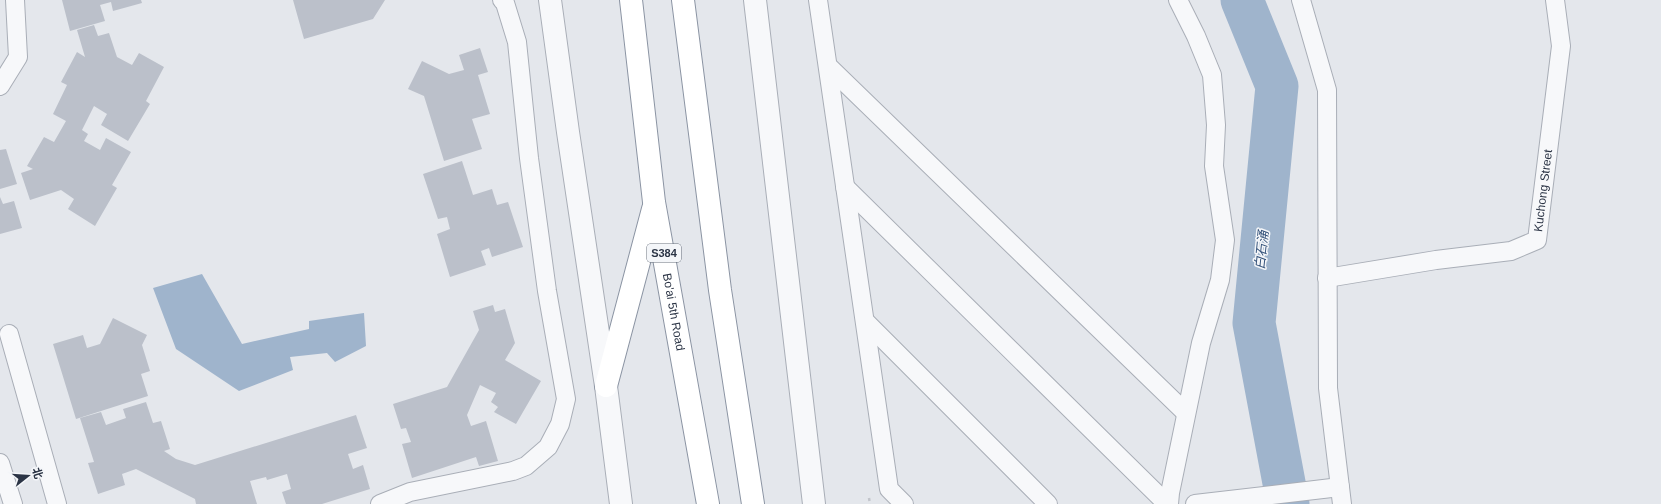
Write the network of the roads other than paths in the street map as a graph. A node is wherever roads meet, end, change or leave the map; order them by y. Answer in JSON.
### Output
{"nodes":[{"id":1,"x":15,"y":0,"type":"edge"},
{"id":2,"x":502,"y":0,"type":"edge"},
{"id":3,"x":550,"y":0,"type":"edge"},
{"id":4,"x":631,"y":0,"type":"edge"},
{"id":5,"x":683,"y":0,"type":"edge"},
{"id":6,"x":755,"y":0,"type":"edge"},
{"id":7,"x":818,"y":0,"type":"edge"},
{"id":8,"x":1178,"y":0,"type":"edge"},
{"id":9,"x":1301,"y":0,"type":"edge"},
{"id":10,"x":1555,"y":0,"type":"edge"},
{"id":11,"x":828,"y":66,"type":"junction"},
{"id":12,"x":0,"y":86,"type":"edge"},
{"id":13,"x":845,"y":188,"type":"junction"},
{"id":14,"x":654,"y":202,"type":"junction"},
{"id":15,"x":1328,"y":278,"type":"junction"},
{"id":16,"x":865,"y":321,"type":"junction"},
{"id":17,"x":9,"y":334,"type":"dead end"},
{"id":18,"x":606,"y":386,"type":"junction"},
{"id":19,"x":1186,"y":413,"type":"junction"},
{"id":20,"x":0,"y":463,"type":"edge"},
{"id":21,"x":1341,"y":496,"type":"edge"},
{"id":22,"x":1203,"y":503,"type":"edge"},
{"id":23,"x":13,"y":504,"type":"edge"},
{"id":24,"x":57,"y":504,"type":"edge"},
{"id":25,"x":380,"y":504,"type":"edge"},
{"id":26,"x":621,"y":504,"type":"edge"},
{"id":27,"x":708,"y":504,"type":"edge"},
{"id":28,"x":753,"y":504,"type":"edge"},
{"id":29,"x":814,"y":504,"type":"edge"},
{"id":30,"x":904,"y":504,"type":"edge"},
{"id":31,"x":1048,"y":504,"type":"edge"},
{"id":32,"x":1168,"y":504,"type":"edge"}],
"edges":[{"from":1,"to":12,"type":"street"},
{"from":2,"to":25,"type":"street"},
{"from":3,"to":18,"type":"street"},
{"from":4,"to":14,"type":"highway","name":"Bo'ai 5th Road","number":"S384"},
{"from":5,"to":28,"type":"highway"},
{"from":6,"to":29,"type":"street"},
{"from":7,"to":11,"type":"street"},
{"from":8,"to":19,"type":"street"},
{"from":9,"to":15,"type":"street"},
{"from":10,"to":15,"type":"street","name":"Kuchong Street"},
{"from":11,"to":13,"type":"street"},
{"from":11,"to":19,"type":"street"},
{"from":13,"to":16,"type":"street"},
{"from":13,"to":32,"type":"street"},
{"from":14,"to":18,"type":"highway"},
{"from":14,"to":27,"type":"highway","name":"Bo'ai 5th Road","number":"S384"},
{"from":15,"to":21,"type":"street"},
{"from":16,"to":30,"type":"street"},
{"from":16,"to":31,"type":"street"},
{"from":17,"to":24,"type":"street"},
{"from":18,"to":26,"type":"street"},
{"from":19,"to":32,"type":"street"},
{"from":20,"to":23,"type":"street"},
{"from":21,"to":22,"type":"street"}]}
